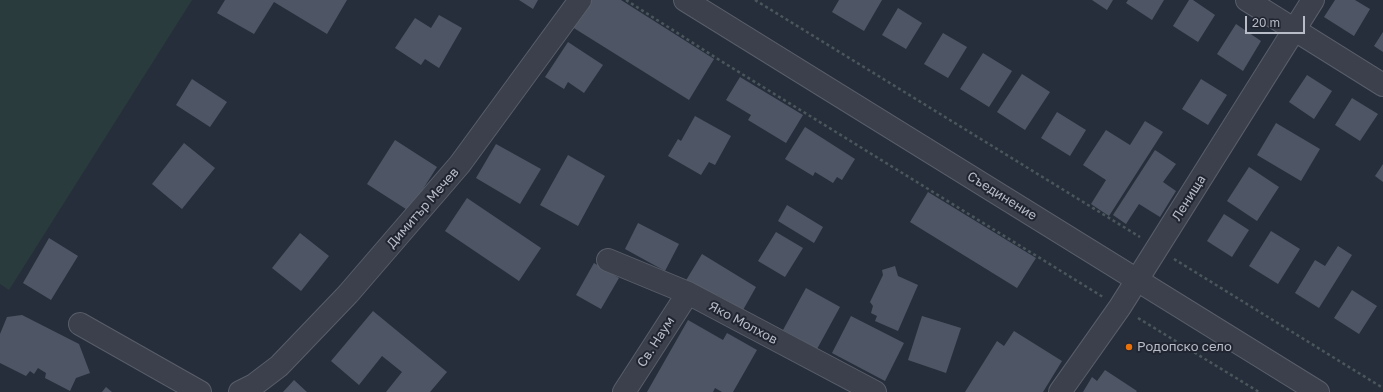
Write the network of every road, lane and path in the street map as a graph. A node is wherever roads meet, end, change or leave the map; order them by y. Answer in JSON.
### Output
{"nodes":[{"id":1,"x":580,"y":0,"type":"edge"},
{"id":2,"x":626,"y":0,"type":"edge"},
{"id":3,"x":686,"y":0,"type":"edge"},
{"id":4,"x":756,"y":0,"type":"edge"},
{"id":5,"x":1247,"y":0,"type":"edge"},
{"id":6,"x":1313,"y":0,"type":"edge"},
{"id":7,"x":1294,"y":30,"type":"junction"},
{"id":8,"x":1383,"y":85,"type":"edge"},
{"id":9,"x":1157,"y":248,"type":"junction"},
{"id":10,"x":608,"y":260,"type":"dead end"},
{"id":11,"x":1137,"y":279,"type":"junction"},
{"id":12,"x":688,"y":293,"type":"junction"},
{"id":13,"x":1120,"y":307,"type":"junction"},
{"id":14,"x":80,"y":324,"type":"dead end"},
{"id":15,"x":1383,"y":388,"type":"edge"},
{"id":16,"x":200,"y":392,"type":"edge"},
{"id":17,"x":240,"y":392,"type":"edge"},
{"id":18,"x":624,"y":392,"type":"edge"},
{"id":19,"x":875,"y":392,"type":"edge"},
{"id":20,"x":1060,"y":392,"type":"edge"},
{"id":21,"x":1259,"y":392,"type":"edge"},
{"id":22,"x":1318,"y":392,"type":"edge"}],
"edges":[{"from":1,"to":17,"type":"street","name":"Димитър Мечев"},
{"from":2,"to":13,"type":"path"},
{"from":3,"to":11,"type":"street","name":"Съединение"},
{"from":4,"to":9,"type":"path"},
{"from":5,"to":7,"type":"street"},
{"from":6,"to":7,"type":"street","name":"Ленища"},
{"from":7,"to":8,"type":"street"},
{"from":7,"to":9,"type":"street","name":"Ленища"},
{"from":9,"to":11,"type":"street","name":"Ленища"},
{"from":9,"to":15,"type":"path"},
{"from":10,"to":12,"type":"street","name":"Яко Молхов"},
{"from":11,"to":13,"type":"street","name":"Ленища"},
{"from":11,"to":22,"type":"street","name":"Съединение"},
{"from":12,"to":18,"type":"street","name":"Св. Наум"},
{"from":12,"to":19,"type":"street","name":"Яко Молхов"},
{"from":13,"to":20,"type":"street","name":"Ленища"},
{"from":13,"to":21,"type":"path"},
{"from":14,"to":16,"type":"street"}]}
